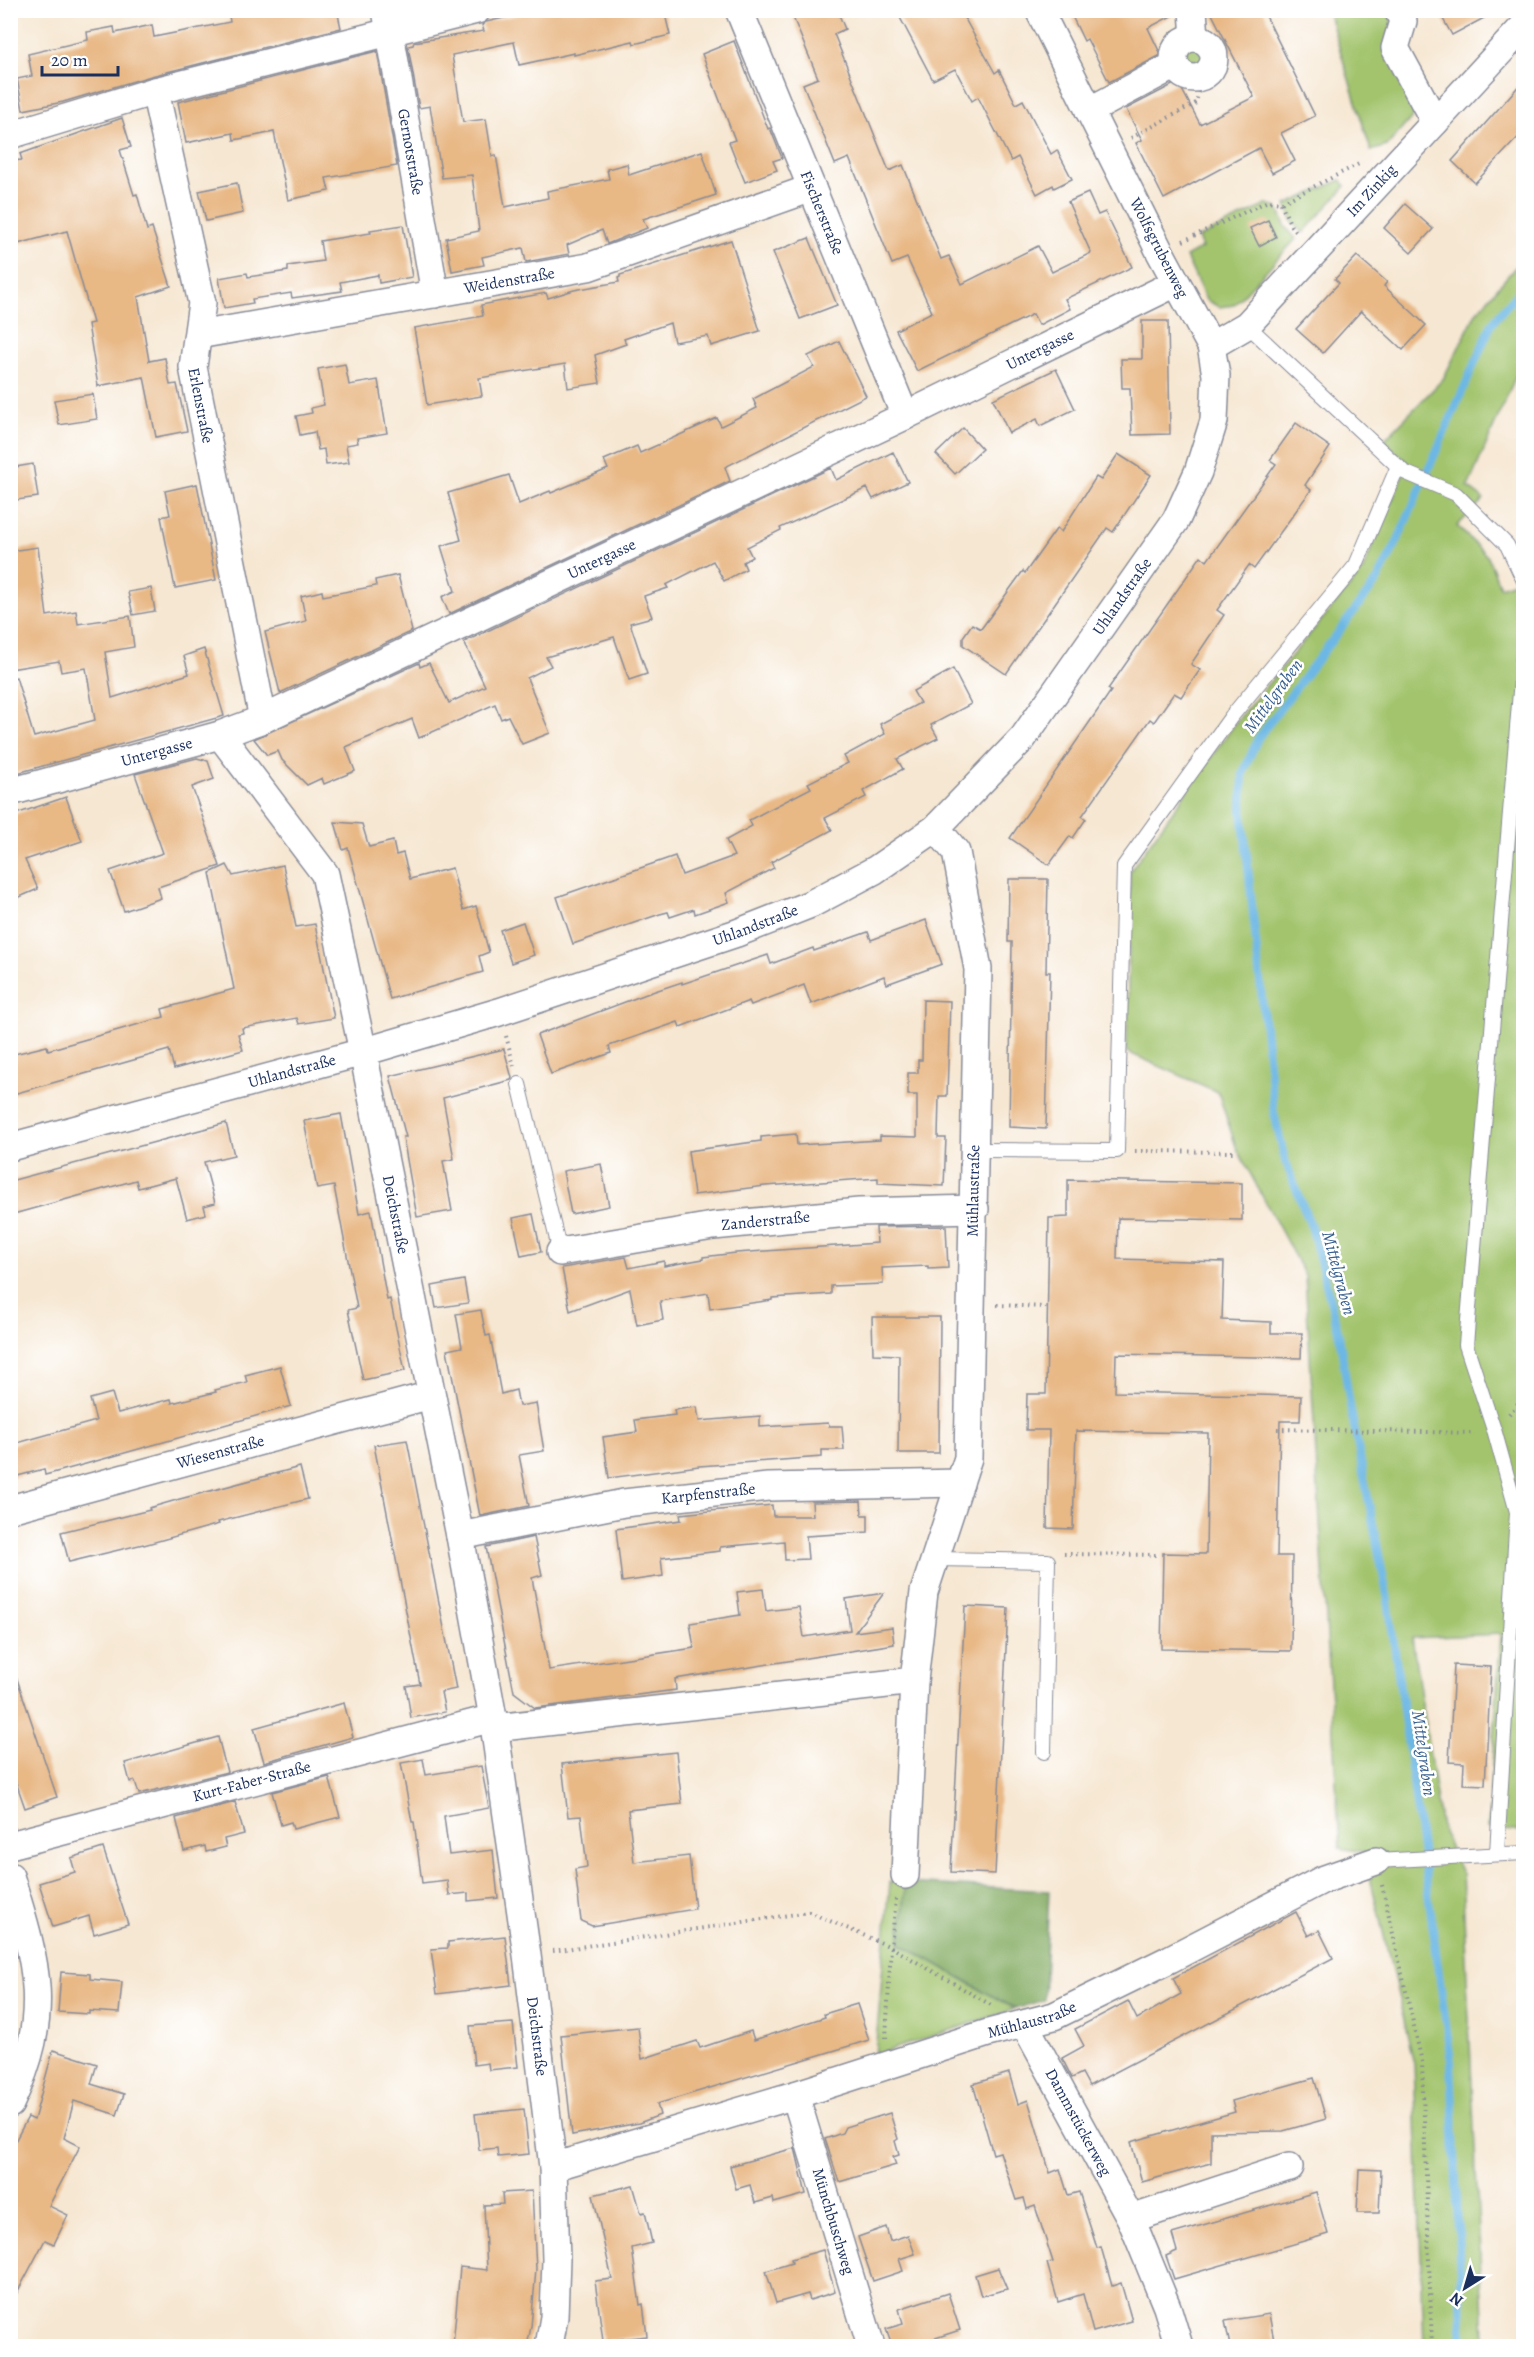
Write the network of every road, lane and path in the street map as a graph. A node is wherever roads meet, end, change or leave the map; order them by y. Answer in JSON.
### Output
{"nodes":[{"id":1,"x":477,"y":10,"type":"edge"},
{"id":2,"x":739,"y":10,"type":"edge"},
{"id":3,"x":1039,"y":10,"type":"edge"},
{"id":4,"x":1193,"y":10,"type":"edge"},
{"id":5,"x":1398,"y":10,"type":"edge"},
{"id":6,"x":389,"y":22,"type":"edge"},
{"id":7,"x":1524,"y":26,"type":"edge"},
{"id":8,"x":1195,"y":38,"type":"junction"},
{"id":9,"x":1175,"y":66,"type":"junction"},
{"id":10,"x":1202,"y":76,"type":"junction"},
{"id":11,"x":155,"y":91,"type":"junction"},
{"id":12,"x":1089,"y":111,"type":"junction"},
{"id":13,"x":1435,"y":122,"type":"junction"},
{"id":14,"x":10,"y":135,"type":"edge"},
{"id":15,"x":1108,"y":150,"type":"junction"},
{"id":16,"x":1392,"y":167,"type":"junction"},
{"id":17,"x":812,"y":189,"type":"junction"},
{"id":18,"x":1281,"y":203,"type":"junction"},
{"id":19,"x":1315,"y":251,"type":"junction"},
{"id":20,"x":1160,"y":252,"type":"junction"},
{"id":21,"x":1176,"y":283,"type":"junction"},
{"id":22,"x":435,"y":294,"type":"junction"},
{"id":23,"x":1247,"y":325,"type":"junction"},
{"id":24,"x":198,"y":335,"type":"junction"},
{"id":25,"x":1211,"y":346,"type":"junction"},
{"id":26,"x":905,"y":416,"type":"junction"},
{"id":27,"x":1401,"y":469,"type":"junction"},
{"id":28,"x":1524,"y":581,"type":"edge"},
{"id":29,"x":1524,"y":643,"type":"edge"},
{"id":30,"x":263,"y":719,"type":"junction"},
{"id":31,"x":220,"y":735,"type":"junction"},
{"id":32,"x":10,"y":792,"type":"edge"},
{"id":33,"x":936,"y":828,"type":"junction"},
{"id":34,"x":499,"y":1012,"type":"junction"},
{"id":35,"x":363,"y":1052,"type":"junction"},
{"id":36,"x":519,"y":1084,"type":"joint"},
{"id":37,"x":10,"y":1147,"type":"edge"},
{"id":38,"x":976,"y":1150,"type":"junction"},
{"id":39,"x":1117,"y":1150,"type":"junction"},
{"id":40,"x":1236,"y":1152,"type":"dead end"},
{"id":41,"x":975,"y":1209,"type":"junction"},
{"id":42,"x":560,"y":1252,"type":"joint"},
{"id":43,"x":972,"y":1304,"type":"junction"},
{"id":44,"x":1047,"y":1307,"type":"dead end"},
{"id":45,"x":431,"y":1395,"type":"junction"},
{"id":46,"x":1277,"y":1429,"type":"dead end"},
{"id":47,"x":1495,"y":1433,"type":"junction"},
{"id":48,"x":960,"y":1483,"type":"junction"},
{"id":49,"x":10,"y":1509,"type":"edge"},
{"id":50,"x":1521,"y":1526,"type":"edge"},
{"id":51,"x":460,"y":1536,"type":"junction"},
{"id":52,"x":1156,"y":1556,"type":"dead end"},
{"id":53,"x":935,"y":1558,"type":"junction"},
{"id":54,"x":1048,"y":1561,"type":"junction"},
{"id":55,"x":914,"y":1681,"type":"junction"},
{"id":56,"x":494,"y":1723,"type":"junction"},
{"id":57,"x":1044,"y":1752,"type":"dead end"},
{"id":58,"x":10,"y":1845,"type":"edge"},
{"id":59,"x":1497,"y":1853,"type":"junction"},
{"id":60,"x":1524,"y":1853,"type":"edge"},
{"id":61,"x":1386,"y":1860,"type":"junction"},
{"id":62,"x":10,"y":1875,"type":"edge"},
{"id":63,"x":905,"y":1875,"type":"joint"},
{"id":64,"x":891,"y":1947,"type":"junction"},
{"id":65,"x":527,"y":1955,"type":"junction"},
{"id":66,"x":1025,"y":2025,"type":"junction"},
{"id":67,"x":885,"y":2066,"type":"junction"},
{"id":68,"x":795,"y":2095,"type":"junction"},
{"id":69,"x":10,"y":2104,"type":"edge"},
{"id":70,"x":553,"y":2167,"type":"junction"},
{"id":71,"x":1289,"y":2167,"type":"dead end"},
{"id":72,"x":1131,"y":2219,"type":"junction"},
{"id":73,"x":549,"y":2346,"type":"edge"},
{"id":74,"x":871,"y":2346,"type":"edge"},
{"id":75,"x":1179,"y":2346,"type":"edge"},
{"id":76,"x":1432,"y":2346,"type":"edge"}],
"edges":[{"from":1,"to":6,"type":"street"},
{"from":2,"to":17,"type":"street","name":"Fischerstraße"},
{"from":3,"to":12,"type":"street","name":"Wolfsgrubenweg"},
{"from":4,"to":8,"type":"street"},
{"from":5,"to":13,"type":"street"},
{"from":6,"to":11,"type":"street"},
{"from":6,"to":22,"type":"street","name":"Gernotstraße"},
{"from":7,"to":13,"type":"street","name":"Im Zinkig"},
{"from":8,"to":9,"type":"street"},
{"from":8,"to":10,"type":"street"},
{"from":9,"to":10,"type":"street"},
{"from":9,"to":12,"type":"street"},
{"from":10,"to":15,"type":"path"},
{"from":11,"to":14,"type":"street"},
{"from":11,"to":24,"type":"street","name":"Erlenstraße"},
{"from":12,"to":15,"type":"street","name":"Wolfsgrubenweg"},
{"from":13,"to":16,"type":"street","name":"Im Zinkig"},
{"from":15,"to":20,"type":"street","name":"Wolfsgrubenweg"},
{"from":16,"to":18,"type":"path"},
{"from":16,"to":19,"type":"street","name":"Im Zinkig"},
{"from":17,"to":22,"type":"street","name":"Weidenstraße"},
{"from":17,"to":26,"type":"street","name":"Fischerstraße"},
{"from":18,"to":19,"type":"path"},
{"from":18,"to":20,"type":"path"},
{"from":19,"to":23,"type":"street","name":"Im Zinkig"},
{"from":20,"to":21,"type":"street","name":"Wolfsgrubenweg"},
{"from":21,"to":25,"type":"street","name":"Wolfsgrubenweg"},
{"from":21,"to":26,"type":"street","name":"Untergasse"},
{"from":22,"to":24,"type":"street","name":"Weidenstraße"},
{"from":23,"to":25,"type":"street","name":"Im Zinkig"},
{"from":23,"to":27,"type":"lane"},
{"from":24,"to":30,"type":"street","name":"Erlenstraße"},
{"from":25,"to":33,"type":"street","name":"Uhlandstraße"},
{"from":26,"to":30,"type":"street","name":"Untergasse"},
{"from":27,"to":28,"type":"lane"},
{"from":27,"to":39,"type":"lane"},
{"from":29,"to":47,"type":"lane"},
{"from":30,"to":31,"type":"street","name":"Untergasse"},
{"from":31,"to":32,"type":"street","name":"Untergasse"},
{"from":31,"to":35,"type":"street","name":"Deichstraße"},
{"from":33,"to":34,"type":"street","name":"Uhlandstraße"},
{"from":33,"to":38,"type":"street","name":"Mühlaustraße"},
{"from":34,"to":35,"type":"street","name":"Uhlandstraße"},
{"from":34,"to":36,"type":"path"},
{"from":35,"to":37,"type":"street","name":"Uhlandstraße"},
{"from":35,"to":45,"type":"street","name":"Deichstraße"},
{"from":36,"to":42,"type":"lane"},
{"from":38,"to":39,"type":"lane"},
{"from":38,"to":41,"type":"street","name":"Mühlaustraße"},
{"from":39,"to":40,"type":"path"},
{"from":41,"to":42,"type":"street","name":"Zanderstraße"},
{"from":41,"to":43,"type":"street","name":"Mühlaustraße"},
{"from":43,"to":44,"type":"path"},
{"from":43,"to":48,"type":"street","name":"Mühlaustraße"},
{"from":45,"to":49,"type":"street","name":"Wiesenstraße"},
{"from":45,"to":51,"type":"street","name":"Deichstraße"},
{"from":46,"to":47,"type":"path"},
{"from":47,"to":50,"type":"lane"},
{"from":48,"to":51,"type":"street","name":"Karpfenstraße"},
{"from":48,"to":53,"type":"street","name":"Mühlaustraße"},
{"from":50,"to":59,"type":"lane"},
{"from":51,"to":56,"type":"street","name":"Deichstraße"},
{"from":52,"to":54,"type":"path"},
{"from":53,"to":54,"type":"lane"},
{"from":53,"to":55,"type":"street","name":"Mühlaustraße"},
{"from":54,"to":57,"type":"lane"},
{"from":55,"to":56,"type":"street"},
{"from":55,"to":63,"type":"street","name":"Mühlaustraße"},
{"from":56,"to":58,"type":"street","name":"Kurt-Faber-Straße"},
{"from":56,"to":65,"type":"street","name":"Deichstraße"},
{"from":59,"to":60,"type":"lane","name":"Mühlaustraße"},
{"from":59,"to":61,"type":"lane","name":"Mühlaustraße"},
{"from":61,"to":66,"type":"street","name":"Mühlaustraße"},
{"from":61,"to":76,"type":"path"},
{"from":62,"to":69,"type":"street"},
{"from":63,"to":64,"type":"path"},
{"from":64,"to":65,"type":"path"},
{"from":64,"to":66,"type":"path"},
{"from":64,"to":67,"type":"path"},
{"from":65,"to":70,"type":"street","name":"Deichstraße"},
{"from":66,"to":67,"type":"street","name":"Mühlaustraße"},
{"from":66,"to":72,"type":"street","name":"Dammstückerweg"},
{"from":67,"to":68,"type":"street","name":"Mühlaustraße"},
{"from":68,"to":70,"type":"street","name":"Mühlaustraße"},
{"from":68,"to":74,"type":"street","name":"Münchbuschweg"},
{"from":70,"to":73,"type":"street","name":"Deichstraße"},
{"from":71,"to":72,"type":"street"},
{"from":72,"to":75,"type":"street","name":"Dammstückerweg"}]}
